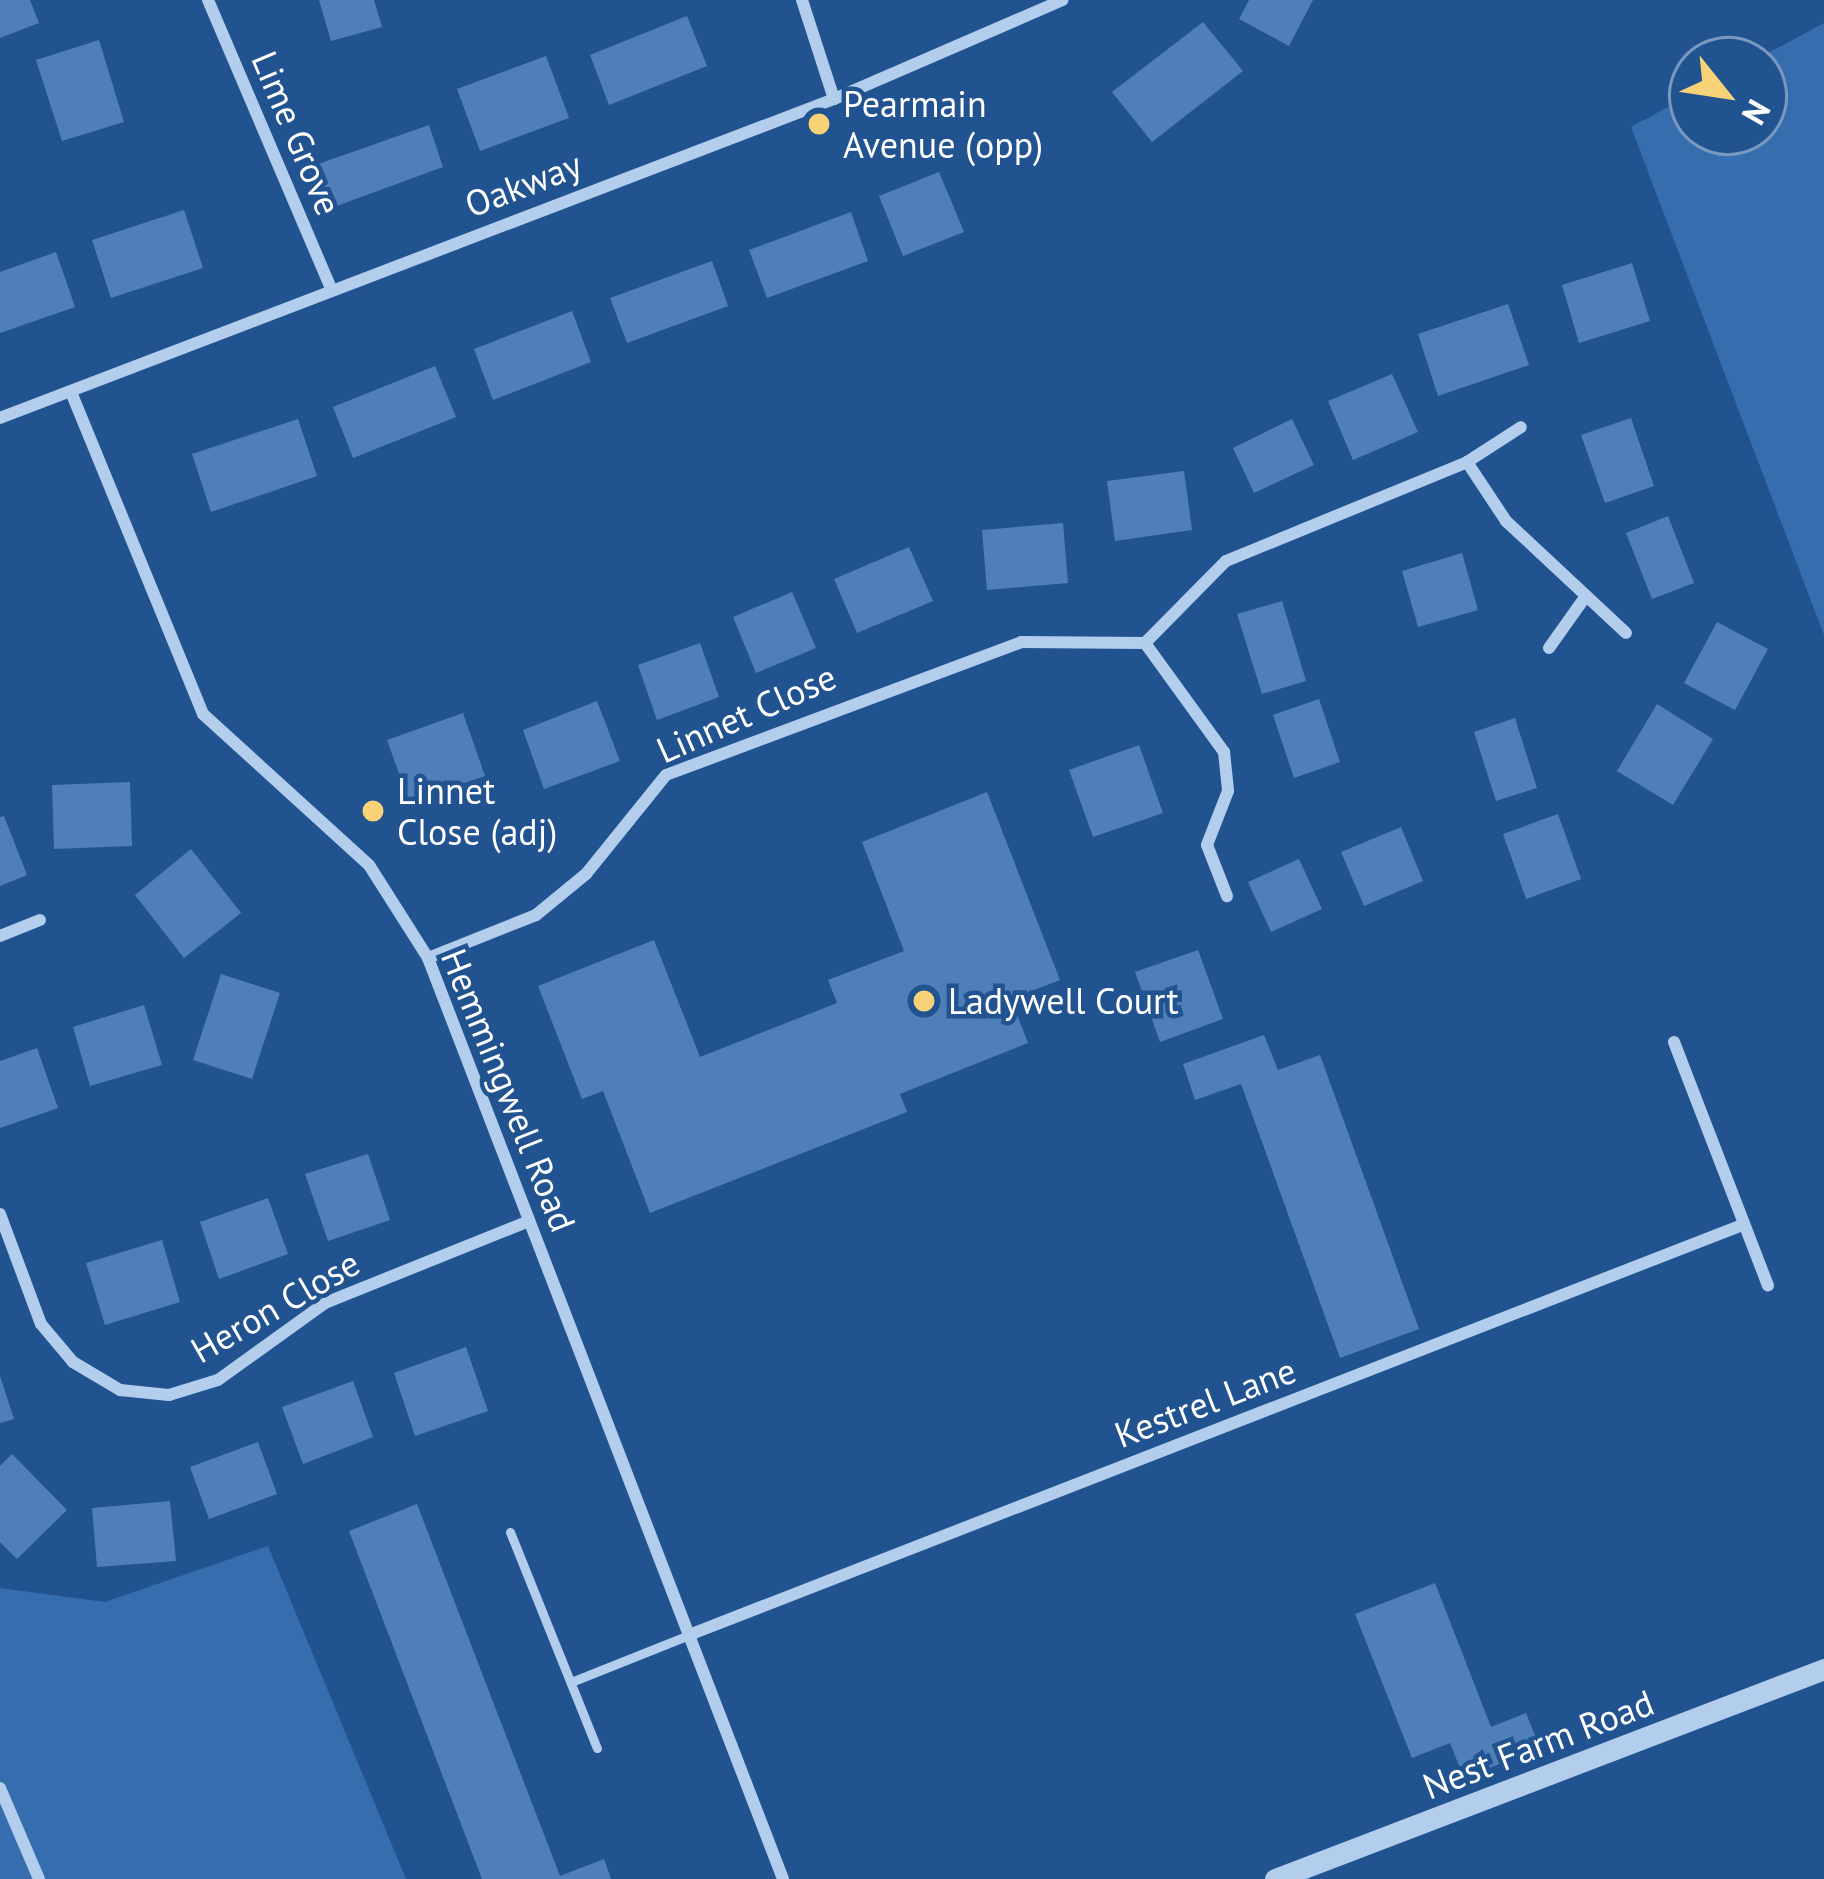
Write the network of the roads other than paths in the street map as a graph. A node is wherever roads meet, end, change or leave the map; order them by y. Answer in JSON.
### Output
{"nodes":[{"id":1,"x":208,"y":0,"type":"edge"},
{"id":2,"x":802,"y":0,"type":"edge"},
{"id":3,"x":1064,"y":0,"type":"edge"},
{"id":4,"x":835,"y":99,"type":"junction"},
{"id":5,"x":331,"y":289,"type":"junction"},
{"id":6,"x":71,"y":392,"type":"junction"},
{"id":7,"x":0,"y":418,"type":"edge"},
{"id":8,"x":1521,"y":427,"type":"dead end"},
{"id":9,"x":1467,"y":462,"type":"junction"},
{"id":10,"x":1586,"y":596,"type":"junction"},
{"id":11,"x":1626,"y":633,"type":"dead end"},
{"id":12,"x":1145,"y":644,"type":"junction"},
{"id":13,"x":1549,"y":648,"type":"dead end"},
{"id":14,"x":1227,"y":896,"type":"dead end"},
{"id":15,"x":40,"y":920,"type":"dead end"},
{"id":16,"x":0,"y":936,"type":"edge"},
{"id":17,"x":428,"y":958,"type":"junction"},
{"id":18,"x":1674,"y":1042,"type":"dead end"},
{"id":19,"x":0,"y":1214,"type":"edge"},
{"id":20,"x":529,"y":1221,"type":"junction"},
{"id":21,"x":1742,"y":1225,"type":"junction"},
{"id":22,"x":1768,"y":1285,"type":"dead end"},
{"id":23,"x":510,"y":1532,"type":"dead end"},
{"id":24,"x":689,"y":1635,"type":"junction"},
{"id":25,"x":1824,"y":1669,"type":"edge"},
{"id":26,"x":571,"y":1682,"type":"junction"},
{"id":27,"x":597,"y":1748,"type":"dead end"},
{"id":28,"x":0,"y":1788,"type":"edge"},
{"id":29,"x":39,"y":1879,"type":"edge"},
{"id":30,"x":783,"y":1879,"type":"edge"},
{"id":31,"x":1275,"y":1879,"type":"edge"}],
"edges":[{"from":1,"to":5,"type":"street","name":"Lime Grove"},
{"from":2,"to":4,"type":"street"},
{"from":3,"to":4,"type":"street","name":"Oakway"},
{"from":4,"to":5,"type":"street","name":"Oakway"},
{"from":5,"to":6,"type":"street","name":"Oakway"},
{"from":6,"to":7,"type":"street","name":"Oakway"},
{"from":6,"to":17,"type":"street","name":"Hemmingwell Road"},
{"from":8,"to":9,"type":"street"},
{"from":9,"to":10,"type":"street"},
{"from":9,"to":12,"type":"street"},
{"from":10,"to":11,"type":"street"},
{"from":10,"to":13,"type":"street"},
{"from":12,"to":14,"type":"street"},
{"from":12,"to":17,"type":"street","name":"Linnet Close"},
{"from":15,"to":16,"type":"street"},
{"from":17,"to":20,"type":"street","name":"Hemmingwell Road"},
{"from":18,"to":21,"type":"street"},
{"from":19,"to":20,"type":"street","name":"Heron Close"},
{"from":20,"to":24,"type":"street","name":"Hemmingwell Road"},
{"from":21,"to":22,"type":"street"},
{"from":21,"to":24,"type":"street","name":"Kestrel Lane"},
{"from":23,"to":26,"type":"lane"},
{"from":24,"to":26,"type":"lane"},
{"from":24,"to":30,"type":"street","name":"Hemmingwell Road"},
{"from":25,"to":31,"type":"street","name":"Nest Farm Road"},
{"from":26,"to":27,"type":"lane"},
{"from":28,"to":29,"type":"street"}]}
